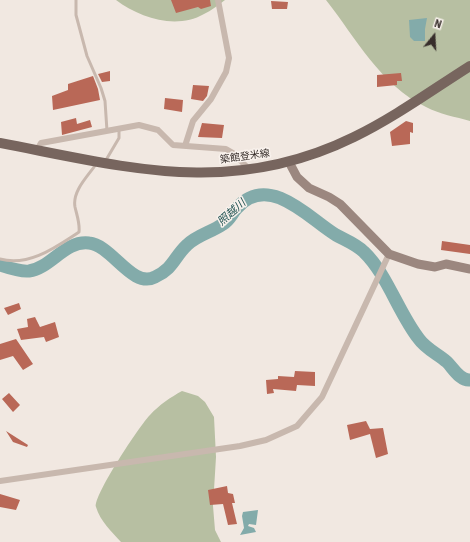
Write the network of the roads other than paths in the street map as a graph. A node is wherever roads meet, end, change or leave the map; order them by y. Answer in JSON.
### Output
{"nodes":[{"id":1,"x":76,"y":0,"type":"edge"},
{"id":2,"x":218,"y":0,"type":"edge"},
{"id":3,"x":470,"y":66,"type":"edge"},
{"id":4,"x":119,"y":129,"type":"junction"},
{"id":5,"x":107,"y":131,"type":"junction"},
{"id":6,"x":0,"y":143,"type":"edge"},
{"id":7,"x":185,"y":146,"type":"junction"},
{"id":8,"x":37,"y":150,"type":"junction"},
{"id":9,"x":101,"y":162,"type":"junction"},
{"id":10,"x":289,"y":162,"type":"junction"},
{"id":11,"x":250,"y":170,"type":"junction"},
{"id":12,"x":389,"y":254,"type":"junction"},
{"id":13,"x":0,"y":259,"type":"edge"},
{"id":14,"x":470,"y":269,"type":"edge"},
{"id":15,"x":0,"y":481,"type":"edge"}],
"edges":[{"from":1,"to":5,"type":"lane"},
{"from":2,"to":7,"type":"street"},
{"from":3,"to":10,"type":"main road","name":"築館登米線"},
{"from":4,"to":5,"type":"street"},
{"from":4,"to":7,"type":"street"},
{"from":4,"to":9,"type":"lane"},
{"from":5,"to":8,"type":"street"},
{"from":6,"to":8,"type":"main road","name":"築館登米線"},
{"from":7,"to":11,"type":"street"},
{"from":8,"to":9,"type":"main road","name":"築館登米線"},
{"from":9,"to":11,"type":"main road","name":"築館登米線"},
{"from":9,"to":13,"type":"lane"},
{"from":10,"to":11,"type":"main road","name":"築館登米線"},
{"from":10,"to":12,"type":"street"},
{"from":12,"to":14,"type":"street"},
{"from":12,"to":15,"type":"street"}]}
